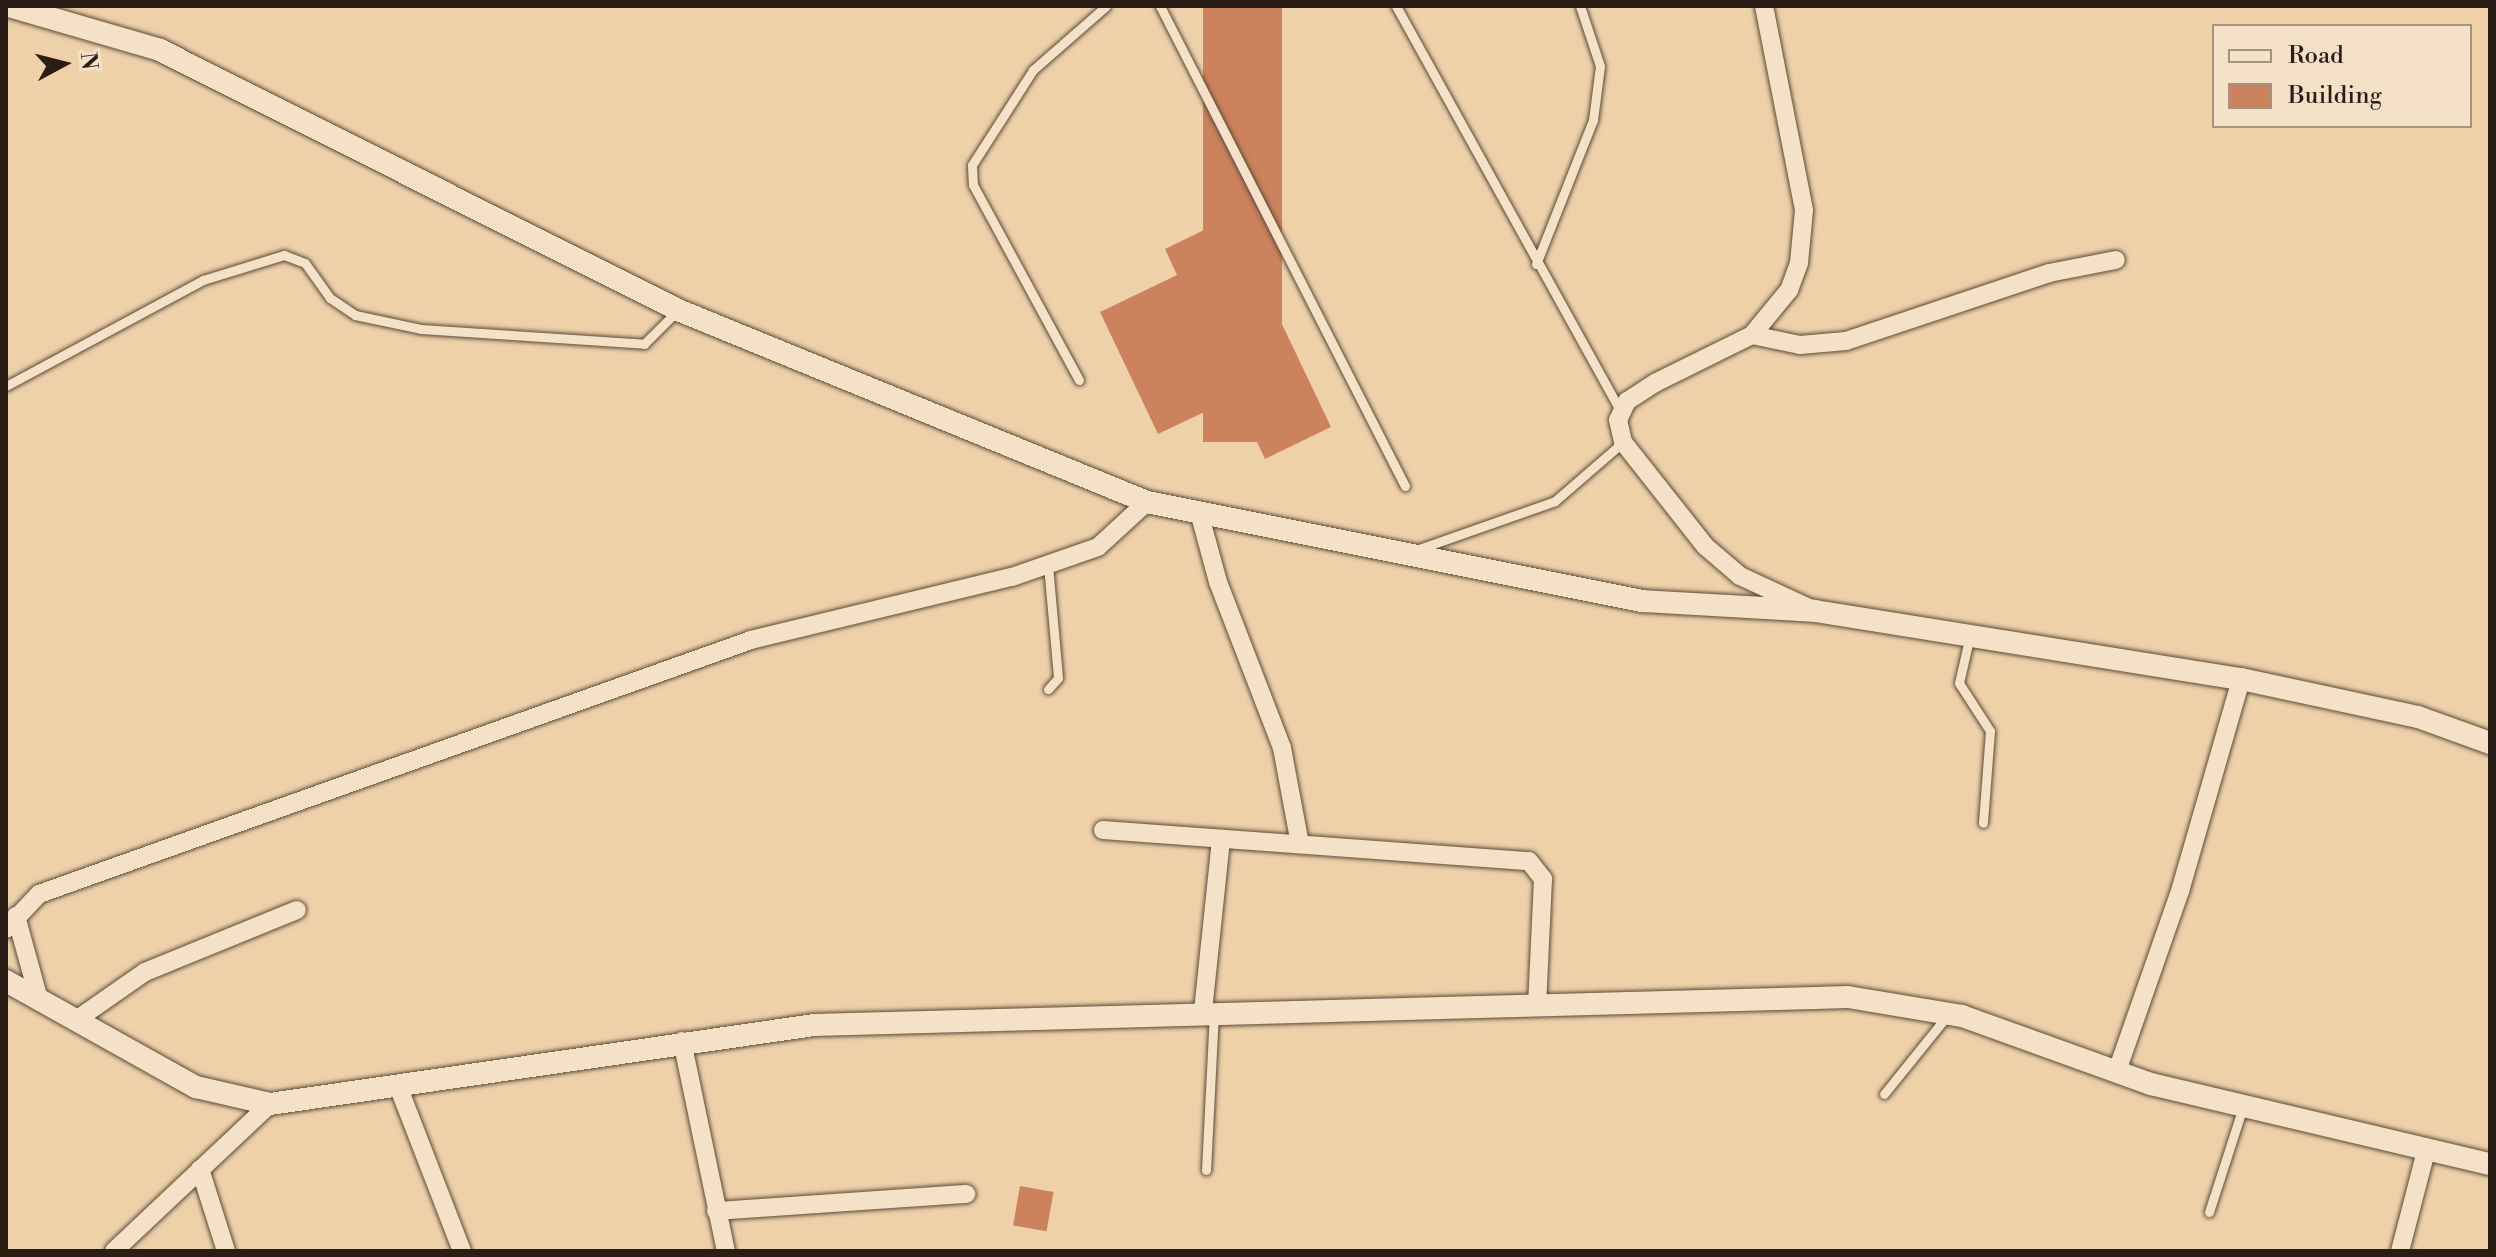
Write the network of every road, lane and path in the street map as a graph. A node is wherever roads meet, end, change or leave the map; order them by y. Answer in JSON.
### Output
{"nodes":[{"id":1,"x":9,"y":6,"type":"edge"},
{"id":2,"x":1106,"y":6,"type":"edge"},
{"id":3,"x":1160,"y":6,"type":"edge"},
{"id":4,"x":1396,"y":6,"type":"edge"},
{"id":5,"x":1580,"y":6,"type":"edge"},
{"id":6,"x":1764,"y":6,"type":"edge"},
{"id":7,"x":2116,"y":260,"type":"dead end"},
{"id":8,"x":1536,"y":264,"type":"junction"},
{"id":9,"x":678,"y":310,"type":"junction"},
{"id":10,"x":1752,"y":335,"type":"junction"},
{"id":11,"x":1079,"y":380,"type":"dead end"},
{"id":12,"x":6,"y":386,"type":"edge"},
{"id":13,"x":1620,"y":410,"type":"junction"},
{"id":14,"x":1623,"y":442,"type":"junction"},
{"id":15,"x":1405,"y":486,"type":"dead end"},
{"id":16,"x":1147,"y":502,"type":"junction"},
{"id":17,"x":1200,"y":516,"type":"junction"},
{"id":18,"x":1407,"y":553,"type":"junction"},
{"id":19,"x":1048,"y":565,"type":"junction"},
{"id":20,"x":1815,"y":611,"type":"junction"},
{"id":21,"x":1970,"y":635,"type":"junction"},
{"id":22,"x":2241,"y":679,"type":"junction"},
{"id":23,"x":1048,"y":689,"type":"dead end"},
{"id":24,"x":2490,"y":743,"type":"edge"},
{"id":25,"x":1983,"y":823,"type":"dead end"},
{"id":26,"x":1103,"y":830,"type":"dead end"},
{"id":27,"x":1221,"y":839,"type":"junction"},
{"id":28,"x":1300,"y":844,"type":"junction"},
{"id":29,"x":297,"y":910,"type":"dead end"},
{"id":30,"x":11,"y":922,"type":"edge"},
{"id":31,"x":6,"y":981,"type":"edge"},
{"id":32,"x":38,"y":996,"type":"junction"},
{"id":33,"x":1537,"y":1005,"type":"junction"},
{"id":34,"x":1209,"y":1012,"type":"junction"},
{"id":35,"x":1949,"y":1013,"type":"junction"},
{"id":36,"x":79,"y":1018,"type":"junction"},
{"id":37,"x":682,"y":1041,"type":"junction"},
{"id":38,"x":2117,"y":1071,"type":"junction"},
{"id":39,"x":398,"y":1086,"type":"junction"},
{"id":40,"x":1884,"y":1094,"type":"dead end"},
{"id":41,"x":270,"y":1104,"type":"junction"},
{"id":42,"x":2243,"y":1107,"type":"junction"},
{"id":43,"x":2426,"y":1151,"type":"junction"},
{"id":44,"x":2490,"y":1164,"type":"edge"},
{"id":45,"x":200,"y":1169,"type":"junction"},
{"id":46,"x":1206,"y":1170,"type":"dead end"},
{"id":47,"x":966,"y":1194,"type":"dead end"},
{"id":48,"x":716,"y":1211,"type":"junction"},
{"id":49,"x":2209,"y":1212,"type":"dead end"},
{"id":50,"x":114,"y":1251,"type":"edge"},
{"id":51,"x":226,"y":1251,"type":"edge"},
{"id":52,"x":462,"y":1251,"type":"edge"},
{"id":53,"x":726,"y":1251,"type":"edge"},
{"id":54,"x":2400,"y":1251,"type":"edge"}],
"edges":[{"from":1,"to":9,"type":"street"},
{"from":2,"to":11,"type":"lane"},
{"from":3,"to":15,"type":"lane"},
{"from":4,"to":8,"type":"lane"},
{"from":5,"to":8,"type":"lane"},
{"from":6,"to":10,"type":"street"},
{"from":7,"to":10,"type":"street"},
{"from":8,"to":13,"type":"lane"},
{"from":9,"to":12,"type":"lane"},
{"from":9,"to":16,"type":"street"},
{"from":10,"to":13,"type":"street"},
{"from":13,"to":14,"type":"street"},
{"from":14,"to":18,"type":"lane"},
{"from":14,"to":20,"type":"street"},
{"from":16,"to":17,"type":"street"},
{"from":16,"to":19,"type":"street"},
{"from":17,"to":18,"type":"street"},
{"from":17,"to":28,"type":"street"},
{"from":18,"to":20,"type":"street"},
{"from":19,"to":23,"type":"lane"},
{"from":19,"to":30,"type":"street"},
{"from":20,"to":21,"type":"street"},
{"from":21,"to":22,"type":"street"},
{"from":21,"to":25,"type":"lane"},
{"from":22,"to":24,"type":"street"},
{"from":22,"to":38,"type":"street"},
{"from":26,"to":27,"type":"street"},
{"from":27,"to":28,"type":"street"},
{"from":27,"to":34,"type":"street"},
{"from":28,"to":33,"type":"street"},
{"from":29,"to":36,"type":"street"},
{"from":30,"to":32,"type":"street"},
{"from":31,"to":32,"type":"street"},
{"from":32,"to":36,"type":"street"},
{"from":33,"to":34,"type":"street"},
{"from":33,"to":35,"type":"street"},
{"from":34,"to":37,"type":"street"},
{"from":34,"to":46,"type":"lane"},
{"from":35,"to":38,"type":"street"},
{"from":35,"to":40,"type":"lane"},
{"from":36,"to":41,"type":"street"},
{"from":37,"to":39,"type":"street"},
{"from":37,"to":48,"type":"street"},
{"from":38,"to":42,"type":"street"},
{"from":39,"to":41,"type":"street"},
{"from":39,"to":52,"type":"street"},
{"from":41,"to":45,"type":"street"},
{"from":42,"to":43,"type":"street"},
{"from":42,"to":49,"type":"lane"},
{"from":43,"to":44,"type":"street"},
{"from":43,"to":54,"type":"street"},
{"from":45,"to":50,"type":"street"},
{"from":45,"to":51,"type":"street"},
{"from":47,"to":48,"type":"street"},
{"from":48,"to":53,"type":"street"}]}
